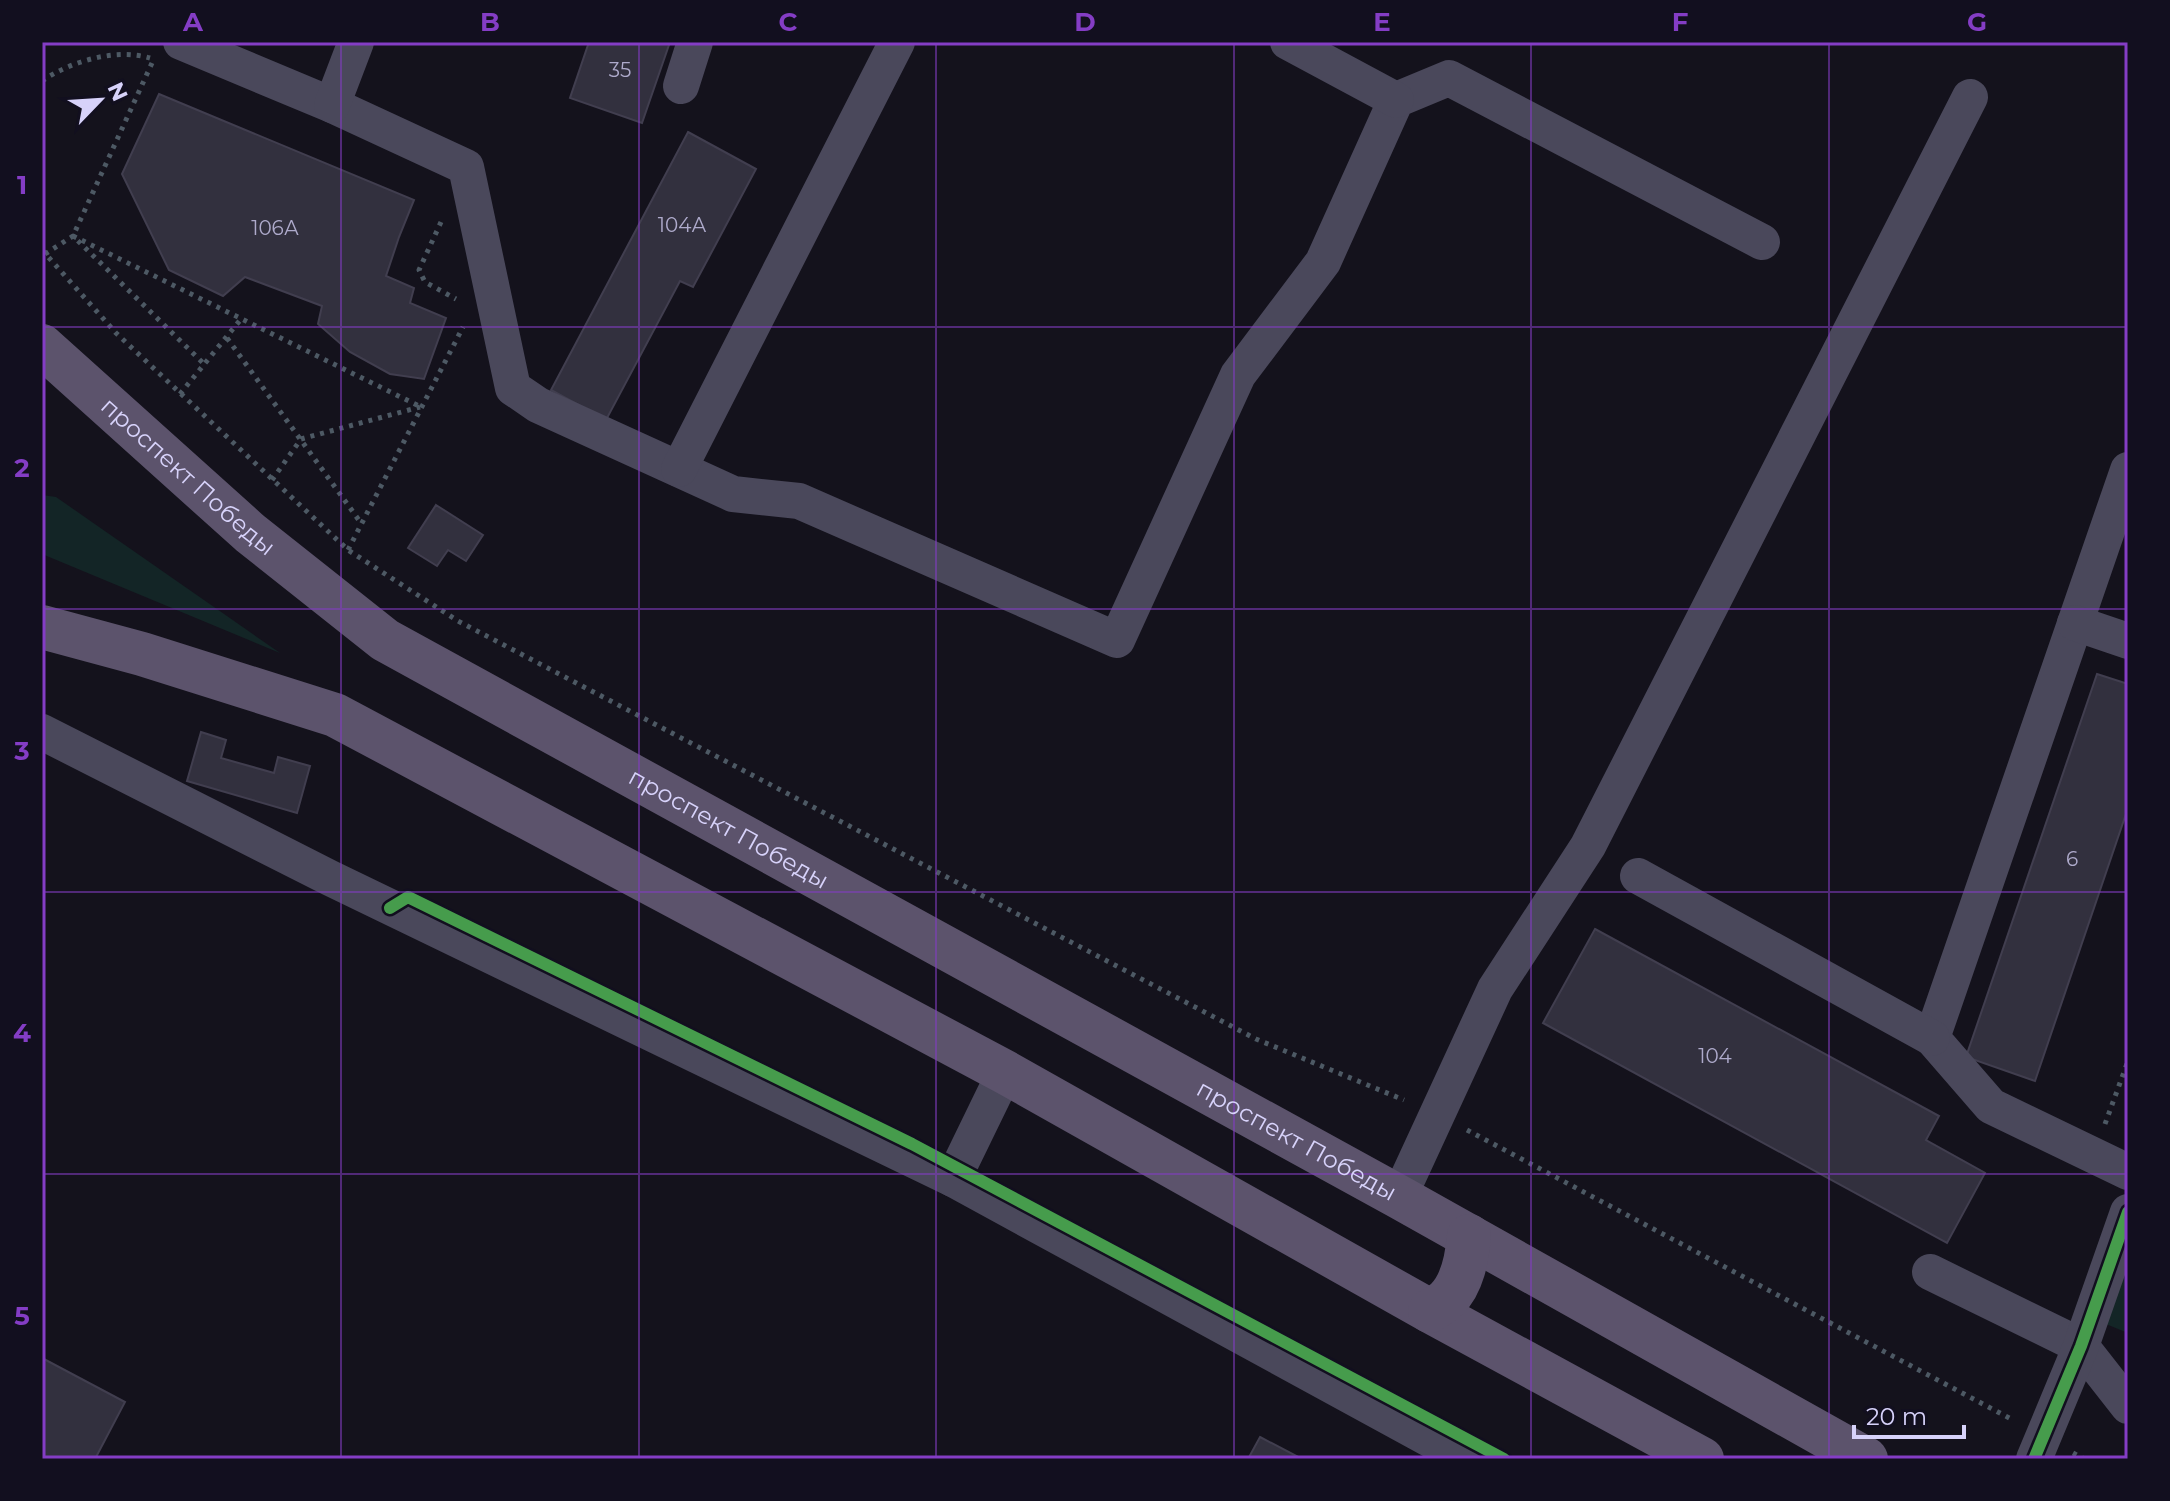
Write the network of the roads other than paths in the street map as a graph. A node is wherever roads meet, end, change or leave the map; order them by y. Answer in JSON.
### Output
{"nodes":[{"id":1,"x":181,"y":42,"type":"edge"},
{"id":2,"x":356,"y":42,"type":"edge"},
{"id":3,"x":695,"y":42,"type":"edge"},
{"id":4,"x":897,"y":42,"type":"edge"},
{"id":5,"x":1288,"y":42,"type":"edge"},
{"id":6,"x":681,"y":86,"type":"dead end"},
{"id":7,"x":1970,"y":97,"type":"dead end"},
{"id":8,"x":1396,"y":100,"type":"junction"},
{"id":9,"x":332,"y":105,"type":"junction"},
{"id":10,"x":1762,"y":242,"type":"dead end"},
{"id":11,"x":42,"y":346,"type":"edge"},
{"id":12,"x":679,"y":469,"type":"junction"},
{"id":13,"x":2128,"y":470,"type":"edge"},
{"id":14,"x":2075,"y":623,"type":"junction"},
{"id":15,"x":42,"y":627,"type":"edge"},
{"id":16,"x":2128,"y":641,"type":"edge"},
{"id":17,"x":42,"y":732,"type":"edge"},
{"id":18,"x":1638,"y":876,"type":"dead end"},
{"id":19,"x":1932,"y":1038,"type":"junction"},
{"id":20,"x":1005,"y":1072,"type":"junction"},
{"id":21,"x":2128,"y":1172,"type":"edge"},
{"id":22,"x":953,"y":1179,"type":"junction"},
{"id":23,"x":1399,"y":1197,"type":"junction"},
{"id":24,"x":2128,"y":1212,"type":"edge"},
{"id":25,"x":1469,"y":1236,"type":"junction"},
{"id":26,"x":1930,"y":1272,"type":"dead end"},
{"id":27,"x":1430,"y":1311,"type":"junction"},
{"id":28,"x":2081,"y":1346,"type":"junction"},
{"id":29,"x":2128,"y":1406,"type":"edge"},
{"id":30,"x":2029,"y":1442,"type":"edge"},
{"id":31,"x":1466,"y":1459,"type":"edge"},
{"id":32,"x":1702,"y":1459,"type":"edge"},
{"id":33,"x":1866,"y":1459,"type":"edge"}],
"edges":[{"from":1,"to":9,"type":"street"},
{"from":2,"to":9,"type":"street"},
{"from":3,"to":6,"type":"street"},
{"from":4,"to":12,"type":"street"},
{"from":5,"to":8,"type":"street"},
{"from":7,"to":23,"type":"street"},
{"from":8,"to":10,"type":"street"},
{"from":8,"to":12,"type":"street"},
{"from":9,"to":12,"type":"street"},
{"from":11,"to":23,"type":"main road","name":"проспект Победы"},
{"from":13,"to":14,"type":"street"},
{"from":14,"to":16,"type":"street"},
{"from":14,"to":19,"type":"street"},
{"from":15,"to":20,"type":"main road"},
{"from":17,"to":22,"type":"street"},
{"from":18,"to":19,"type":"street"},
{"from":19,"to":21,"type":"street"},
{"from":20,"to":22,"type":"street"},
{"from":20,"to":27,"type":"main road"},
{"from":22,"to":31,"type":"street"},
{"from":23,"to":25,"type":"main road","name":"проспект Победы"},
{"from":24,"to":28,"type":"street"},
{"from":25,"to":27,"type":"main road"},
{"from":25,"to":33,"type":"main road","name":"проспект Победы"},
{"from":26,"to":28,"type":"street"},
{"from":27,"to":32,"type":"main road"},
{"from":28,"to":29,"type":"street"},
{"from":28,"to":30,"type":"street"}]}
